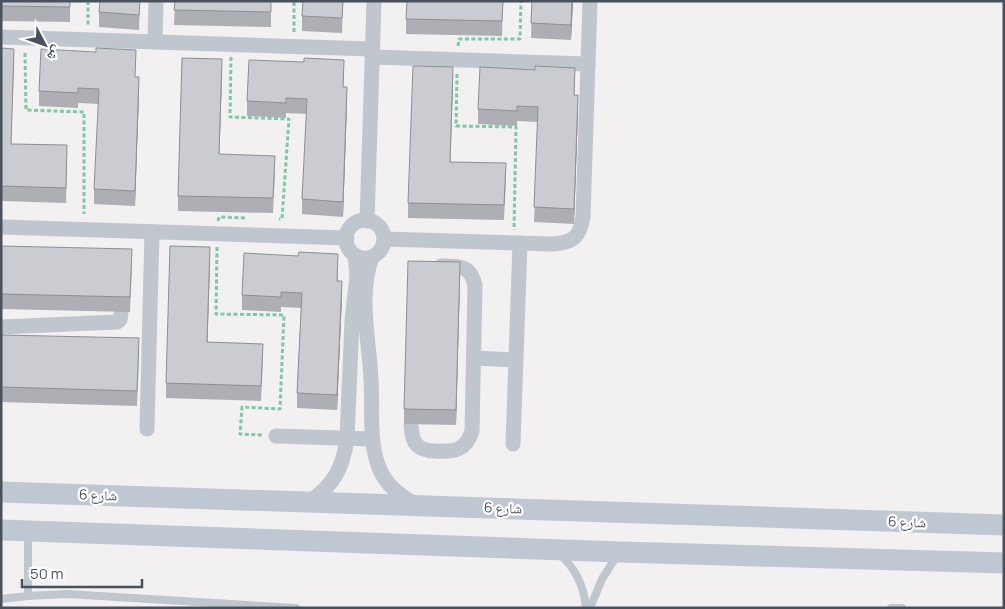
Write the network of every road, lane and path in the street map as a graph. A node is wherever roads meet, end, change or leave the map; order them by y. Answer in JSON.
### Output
{"nodes":[{"id":1,"x":88,"y":1,"type":"edge"},
{"id":2,"x":156,"y":1,"type":"edge"},
{"id":3,"x":374,"y":1,"type":"edge"},
{"id":4,"x":521,"y":1,"type":"edge"},
{"id":5,"x":590,"y":1,"type":"edge"},
{"id":6,"x":80,"y":26,"type":"dead end"},
{"id":7,"x":1,"y":37,"type":"edge"},
{"id":8,"x":25,"y":38,"type":"junction"},
{"id":9,"x":155,"y":42,"type":"junction"},
{"id":10,"x":372,"y":53,"type":"junction"},
{"id":11,"x":458,"y":60,"type":"junction"},
{"id":12,"x":588,"y":64,"type":"junction"},
{"id":13,"x":367,"y":220,"type":"junction"},
{"id":14,"x":1,"y":228,"type":"edge"},
{"id":15,"x":84,"y":230,"type":"junction"},
{"id":16,"x":152,"y":232,"type":"junction"},
{"id":17,"x":347,"y":238,"type":"junction"},
{"id":18,"x":384,"y":239,"type":"junction"},
{"id":19,"x":517,"y":243,"type":"junction"},
{"id":20,"x":355,"y":255,"type":"junction"},
{"id":21,"x":372,"y":257,"type":"junction"},
{"id":22,"x":439,"y":266,"type":"edge"},
{"id":23,"x":121,"y":313,"type":"edge"},
{"id":24,"x":1,"y":327,"type":"edge"},
{"id":25,"x":474,"y":358,"type":"junction"},
{"id":26,"x":515,"y":360,"type":"junction"},
{"id":27,"x":411,"y":426,"type":"dead end"},
{"id":28,"x":147,"y":429,"type":"dead end"},
{"id":29,"x":276,"y":436,"type":"dead end"},
{"id":30,"x":347,"y":438,"type":"junction"},
{"id":31,"x":372,"y":439,"type":"junction"},
{"id":32,"x":512,"y":444,"type":"dead end"},
{"id":33,"x":1,"y":492,"type":"edge"},
{"id":34,"x":309,"y":502,"type":"junction"},
{"id":35,"x":416,"y":505,"type":"junction"},
{"id":36,"x":1004,"y":525,"type":"edge"},
{"id":37,"x":1,"y":530,"type":"edge"},
{"id":38,"x":28,"y":531,"type":"junction"},
{"id":39,"x":554,"y":549,"type":"junction"},
{"id":40,"x":620,"y":552,"type":"junction"},
{"id":41,"x":1004,"y":563,"type":"edge"},
{"id":42,"x":28,"y":596,"type":"junction"},
{"id":43,"x":1,"y":599,"type":"edge"},
{"id":44,"x":296,"y":608,"type":"edge"},
{"id":45,"x":586,"y":608,"type":"edge"},
{"id":46,"x":590,"y":608,"type":"edge"},
{"id":47,"x":891,"y":608,"type":"edge"},
{"id":48,"x":902,"y":608,"type":"edge"}],
"edges":[{"from":1,"to":6,"type":"path"},
{"from":2,"to":9,"type":"street"},
{"from":3,"to":10,"type":"street"},
{"from":4,"to":11,"type":"path"},
{"from":5,"to":12,"type":"street"},
{"from":7,"to":8,"type":"street"},
{"from":8,"to":9,"type":"street"},
{"from":8,"to":15,"type":"path"},
{"from":9,"to":10,"type":"street"},
{"from":10,"to":11,"type":"street"},
{"from":10,"to":13,"type":"street"},
{"from":11,"to":12,"type":"street"},
{"from":11,"to":19,"type":"path"},
{"from":12,"to":19,"type":"street"},
{"from":13,"to":17,"type":"street"},
{"from":13,"to":18,"type":"street"},
{"from":14,"to":15,"type":"street"},
{"from":15,"to":16,"type":"street"},
{"from":16,"to":17,"type":"street"},
{"from":16,"to":28,"type":"street"},
{"from":17,"to":20,"type":"street"},
{"from":18,"to":19,"type":"street"},
{"from":18,"to":21,"type":"street"},
{"from":19,"to":26,"type":"street"},
{"from":20,"to":21,"type":"street"},
{"from":20,"to":30,"type":"street"},
{"from":21,"to":31,"type":"street"},
{"from":22,"to":25,"type":"street"},
{"from":23,"to":24,"type":"street"},
{"from":25,"to":26,"type":"street"},
{"from":25,"to":27,"type":"street"},
{"from":26,"to":32,"type":"street"},
{"from":29,"to":30,"type":"street"},
{"from":30,"to":31,"type":"street"},
{"from":30,"to":34,"type":"street"},
{"from":31,"to":35,"type":"street"},
{"from":33,"to":34,"type":"main road","name":"شارع 6"},
{"from":34,"to":35,"type":"main road","name":"شارع 6"},
{"from":35,"to":36,"type":"main road","name":"شارع 6"},
{"from":37,"to":38,"type":"main road"},
{"from":38,"to":39,"type":"main road"},
{"from":38,"to":42,"type":"lane"},
{"from":39,"to":40,"type":"main road"},
{"from":39,"to":45,"type":"lane"},
{"from":40,"to":41,"type":"main road"},
{"from":40,"to":46,"type":"lane"},
{"from":42,"to":43,"type":"lane"},
{"from":42,"to":44,"type":"lane"},
{"from":47,"to":48,"type":"lane"}]}
